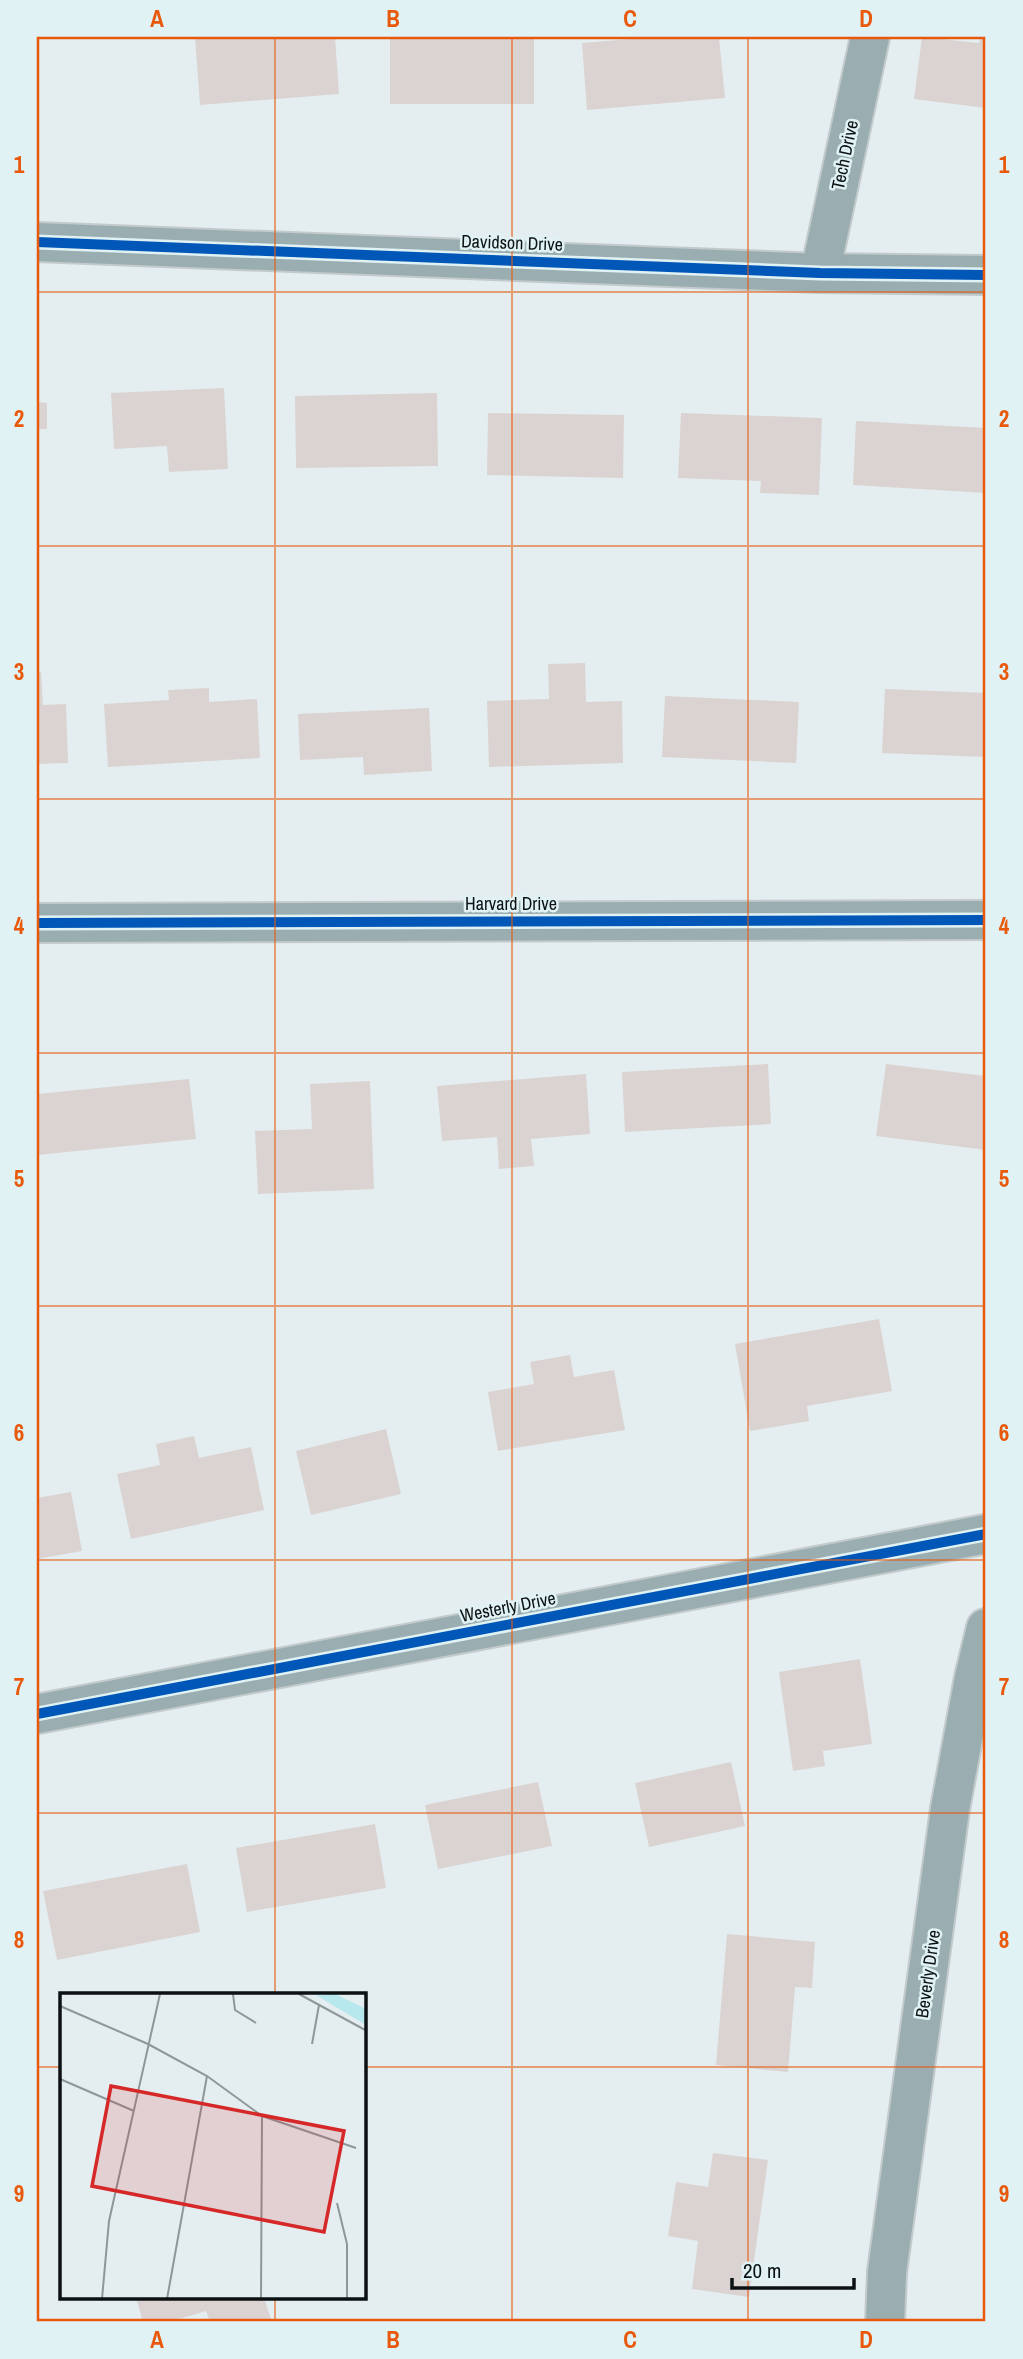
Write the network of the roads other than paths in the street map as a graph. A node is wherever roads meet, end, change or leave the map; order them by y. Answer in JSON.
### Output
{"nodes":[{"id":1,"x":870,"y":37,"type":"edge"},
{"id":2,"x":37,"y":242,"type":"edge"},
{"id":3,"x":820,"y":273,"type":"junction"},
{"id":4,"x":986,"y":275,"type":"edge"},
{"id":5,"x":986,"y":920,"type":"edge"},
{"id":6,"x":37,"y":923,"type":"edge"},
{"id":7,"x":986,"y":1535,"type":"edge"},
{"id":8,"x":986,"y":1628,"type":"edge"},
{"id":9,"x":37,"y":1714,"type":"edge"},
{"id":10,"x":885,"y":2322,"type":"edge"}],
"edges":[{"from":1,"to":3,"type":"street","name":"Tech Drive"},
{"from":2,"to":3,"type":"street","name":"Davidson Drive"},
{"from":3,"to":4,"type":"street","name":"Davidson Drive"},
{"from":5,"to":6,"type":"street","name":"Harvard Drive"},
{"from":7,"to":9,"type":"street","name":"Westerly Drive"},
{"from":8,"to":10,"type":"street","name":"Beverly Drive"}]}
